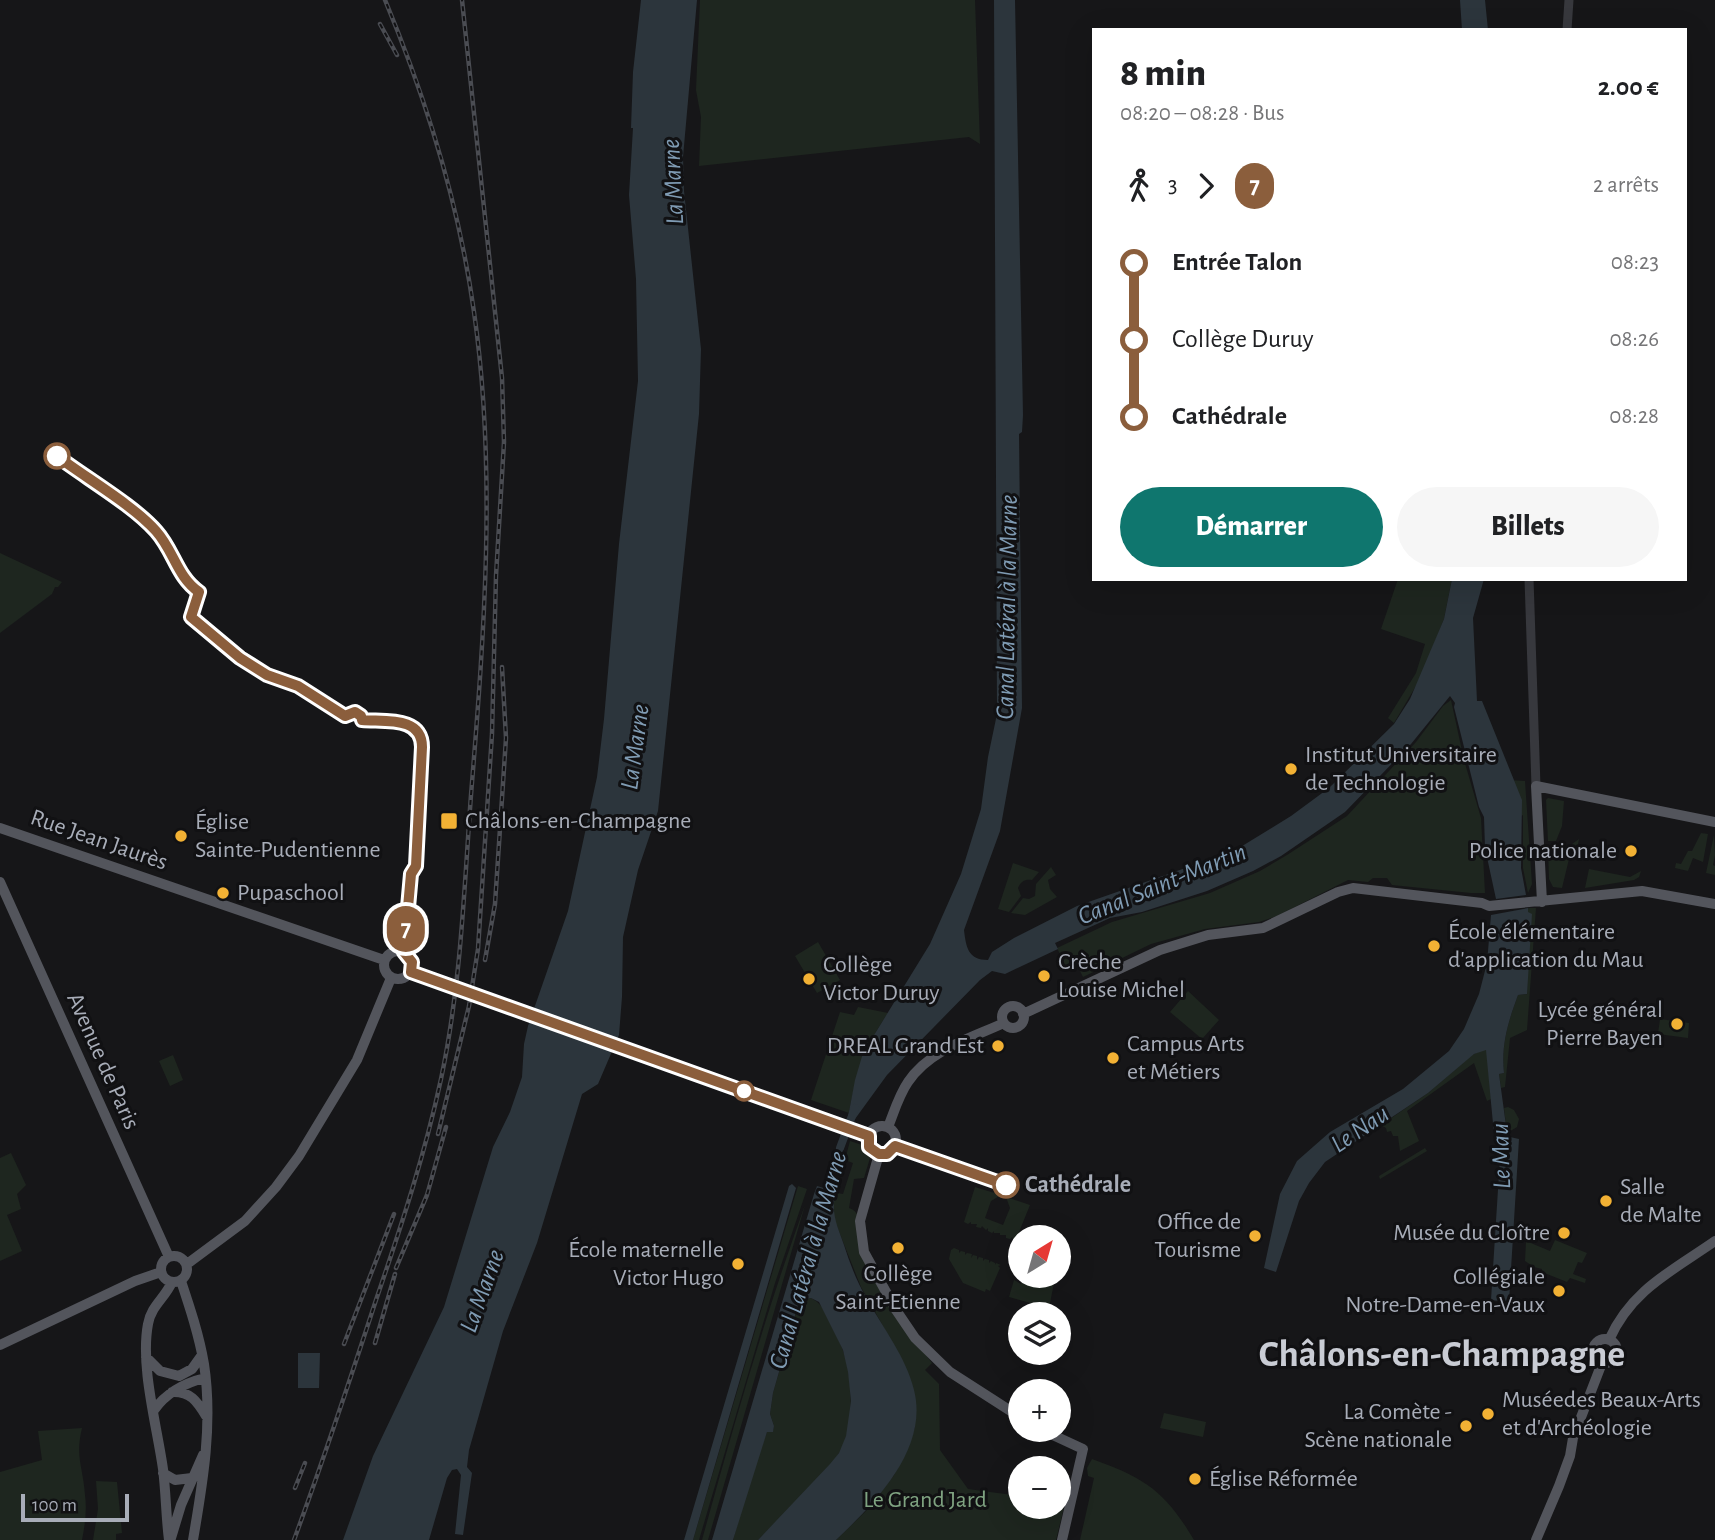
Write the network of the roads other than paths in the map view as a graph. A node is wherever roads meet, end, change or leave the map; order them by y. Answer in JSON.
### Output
{"nodes":[{"id":1,"x":1569,"y":0,"type":"edge"},
{"id":2,"x":1567,"y":28,"type":"edge"},
{"id":3,"x":1529,"y":581,"type":"edge"},
{"id":4,"x":1536,"y":786,"type":"junction"},
{"id":5,"x":1715,"y":822,"type":"edge"},
{"id":6,"x":0,"y":828,"type":"edge"},
{"id":7,"x":0,"y":883,"type":"edge"},
{"id":8,"x":1538,"y":902,"type":"junction"},
{"id":9,"x":1715,"y":904,"type":"edge"},
{"id":10,"x":384,"y":960,"type":"junction"},
{"id":11,"x":411,"y":972,"type":"junction"},
{"id":12,"x":391,"y":978,"type":"junction"},
{"id":13,"x":1023,"y":1014,"type":"junction"},
{"id":14,"x":1004,"y":1023,"type":"junction"},
{"id":15,"x":888,"y":1127,"type":"junction"},
{"id":16,"x":865,"y":1134,"type":"junction"},
{"id":17,"x":879,"y":1154,"type":"junction"},
{"id":18,"x":1715,"y":1241,"type":"edge"},
{"id":19,"x":169,"y":1257,"type":"junction"},
{"id":20,"x":187,"y":1264,"type":"junction"},
{"id":21,"x":161,"y":1272,"type":"junction"},
{"id":22,"x":176,"y":1282,"type":"junction"},
{"id":23,"x":1609,"y":1340,"type":"junction"},
{"id":24,"x":0,"y":1345,"type":"edge"},
{"id":25,"x":202,"y":1355,"type":"junction"},
{"id":26,"x":146,"y":1357,"type":"junction"},
{"id":27,"x":1602,"y":1363,"type":"junction"},
{"id":28,"x":205,"y":1378,"type":"junction"},
{"id":29,"x":172,"y":1392,"type":"junction"},
{"id":30,"x":1008,"y":1409,"type":"edge"},
{"id":31,"x":154,"y":1410,"type":"junction"},
{"id":32,"x":207,"y":1418,"type":"junction"},
{"id":33,"x":1068,"y":1442,"type":"edge"},
{"id":34,"x":206,"y":1449,"type":"junction"},
{"id":35,"x":163,"y":1473,"type":"junction"},
{"id":36,"x":192,"y":1478,"type":"junction"},
{"id":37,"x":165,"y":1505,"type":"junction"},
{"id":38,"x":180,"y":1505,"type":"junction"},
{"id":39,"x":170,"y":1540,"type":"edge"},
{"id":40,"x":193,"y":1540,"type":"edge"},
{"id":41,"x":1062,"y":1540,"type":"edge"},
{"id":42,"x":1536,"y":1540,"type":"edge"}],
"edges":[{"from":1,"to":2,"type":"street"},
{"from":3,"to":4,"type":"street"},
{"from":4,"to":5,"type":"main road"},
{"from":4,"to":8,"type":"main road"},
{"from":6,"to":10,"type":"main road","name":"Rue Jean Jaurès"},
{"from":7,"to":19,"type":"main road","name":"Avenue de Paris"},
{"from":8,"to":9,"type":"main road"},
{"from":8,"to":13,"type":"main road"},
{"from":10,"to":11,"type":"main road"},
{"from":10,"to":12,"type":"main road"},
{"from":11,"to":12,"type":"main road"},
{"from":11,"to":16,"type":"main road","bridge":true},
{"from":12,"to":20,"type":"main road"},
{"from":13,"to":14,"type":"main road"},
{"from":13,"to":14,"type":"main road"},
{"from":14,"to":15,"type":"main road"},
{"from":15,"to":16,"type":"main road"},
{"from":15,"to":17,"type":"main road"},
{"from":16,"to":17,"type":"main road"},
{"from":17,"to":30,"type":"main road"},
{"from":18,"to":23,"type":"main road"},
{"from":19,"to":20,"type":"main road"},
{"from":19,"to":21,"type":"main road"},
{"from":20,"to":22,"type":"main road"},
{"from":21,"to":22,"type":"main road"},
{"from":21,"to":24,"type":"main road"},
{"from":22,"to":25,"type":"main road"},
{"from":22,"to":26,"type":"main road"},
{"from":23,"to":27,"type":"main road"},
{"from":23,"to":27,"type":"main road"},
{"from":25,"to":26,"type":"main road"},
{"from":25,"to":28,"type":"main road"},
{"from":26,"to":31,"type":"main road"},
{"from":27,"to":42,"type":"main road"},
{"from":28,"to":29,"type":"main road"},
{"from":28,"to":32,"type":"main road"},
{"from":29,"to":31,"type":"main road"},
{"from":29,"to":32,"type":"main road"},
{"from":31,"to":35,"type":"main road"},
{"from":32,"to":34,"type":"main road"},
{"from":33,"to":41,"type":"main road"},
{"from":34,"to":36,"type":"main road"},
{"from":34,"to":40,"type":"main road"},
{"from":35,"to":36,"type":"main road"},
{"from":35,"to":37,"type":"main road"},
{"from":36,"to":38,"type":"main road"},
{"from":37,"to":38,"type":"main road"},
{"from":37,"to":39,"type":"main road"},
{"from":38,"to":39,"type":"main road"}]}
